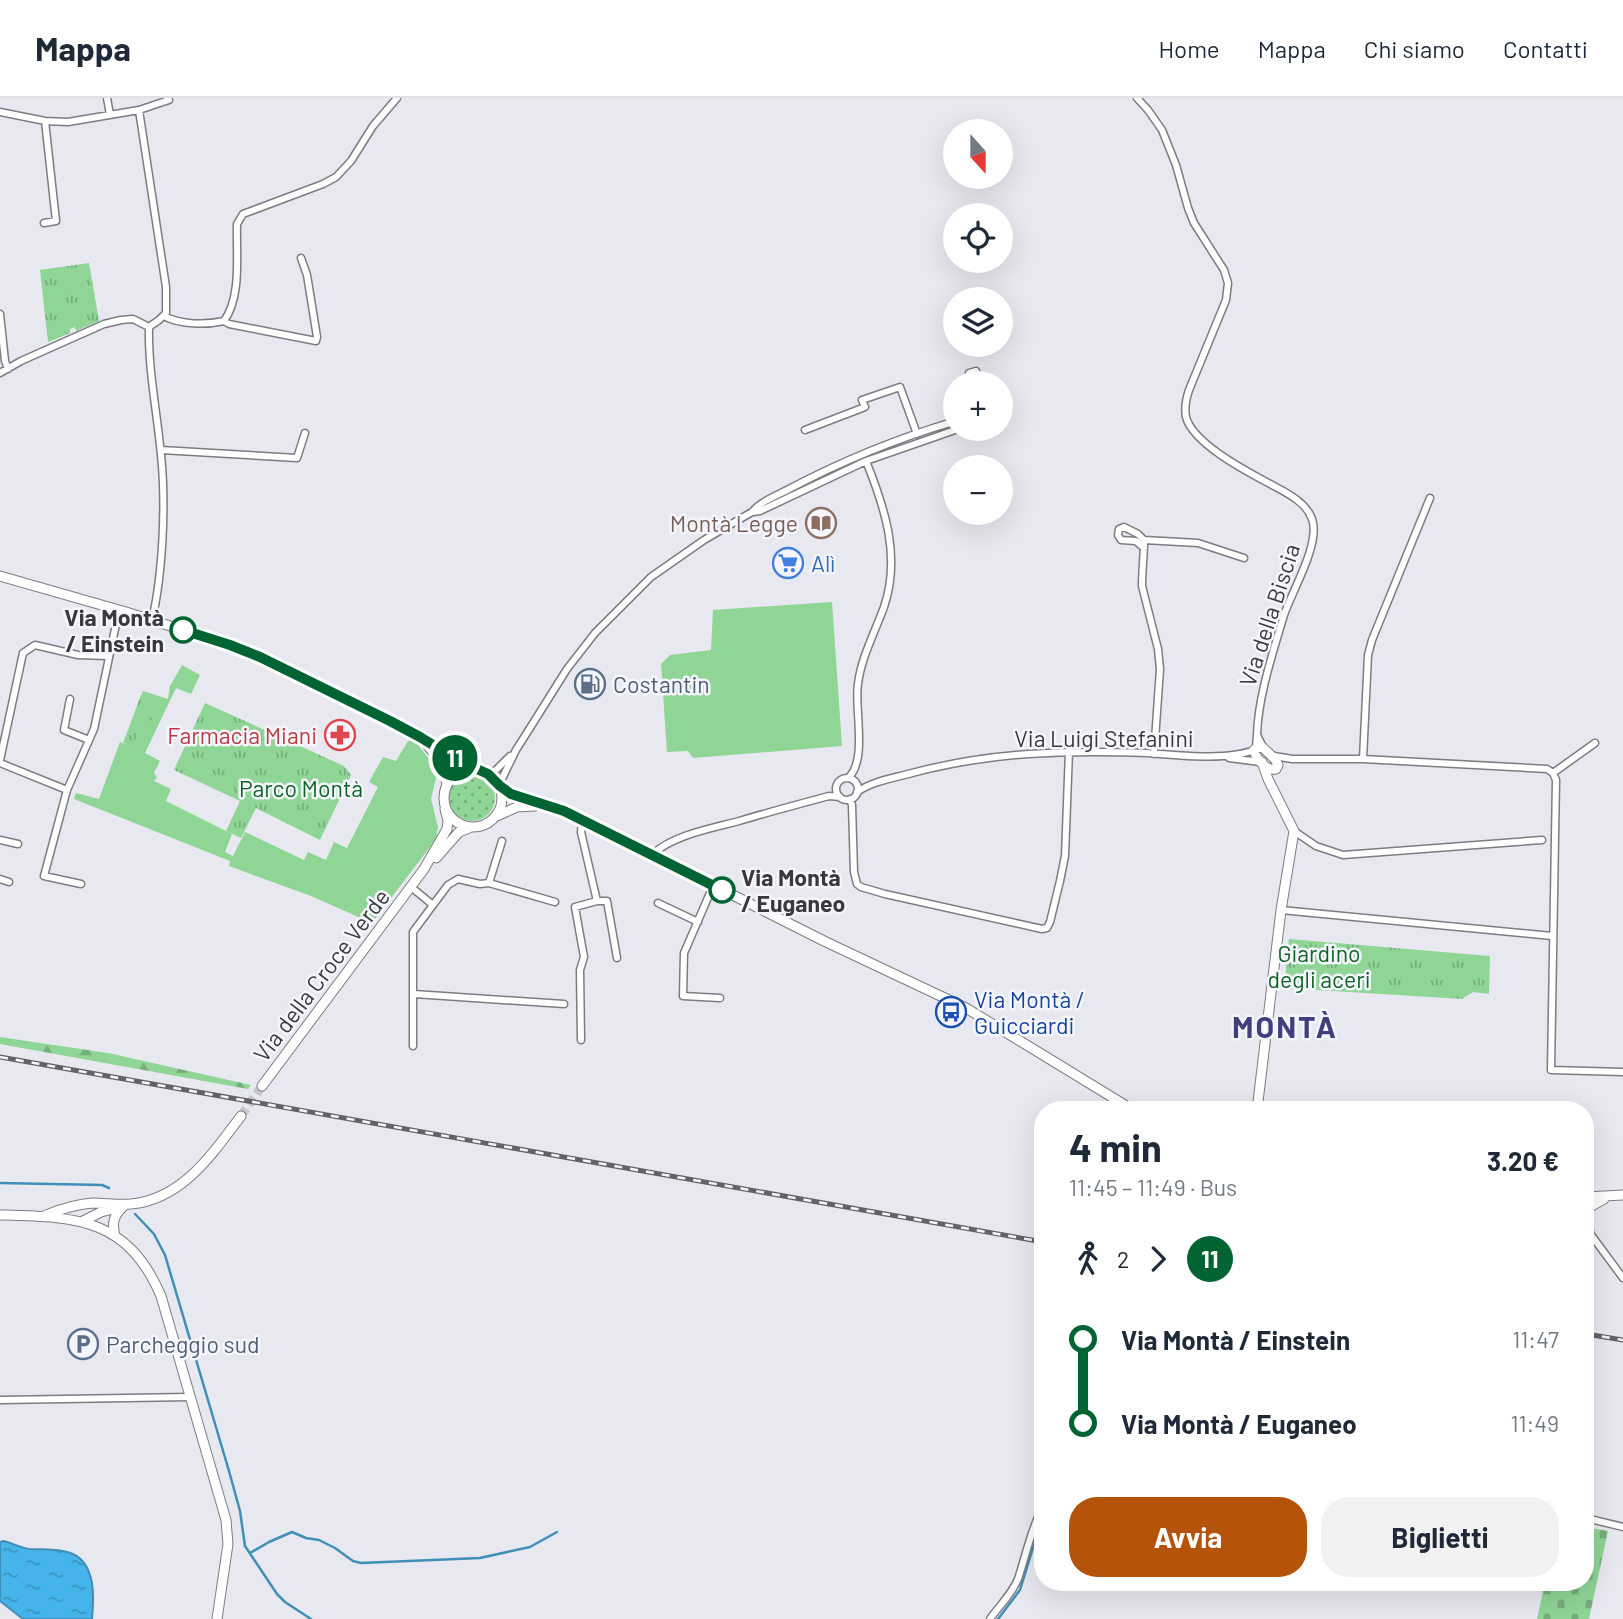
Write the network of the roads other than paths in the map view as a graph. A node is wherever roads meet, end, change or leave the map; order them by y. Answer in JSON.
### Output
{"nodes":[{"id":1,"x":107,"y":98,"type":"edge"},
{"id":2,"x":397,"y":98,"type":"edge"},
{"id":3,"x":1137,"y":98,"type":"edge"},
{"id":4,"x":169,"y":100,"type":"dead end"},
{"id":5,"x":139,"y":110,"type":"junction"},
{"id":6,"x":0,"y":112,"type":"edge"},
{"id":7,"x":110,"y":115,"type":"junction"},
{"id":8,"x":45,"y":121,"type":"junction"},
{"id":9,"x":44,"y":223,"type":"dead end"},
{"id":10,"x":301,"y":258,"type":"dead end"},
{"id":11,"x":0,"y":314,"type":"edge"},
{"id":12,"x":164,"y":316,"type":"junction"},
{"id":13,"x":224,"y":321,"type":"junction"},
{"id":14,"x":149,"y":327,"type":"junction"},
{"id":15,"x":8,"y":369,"type":"junction"},
{"id":16,"x":0,"y":373,"type":"edge"},
{"id":17,"x":943,"y":425,"type":"edge"},
{"id":18,"x":805,"y":430,"type":"dead end"},
{"id":19,"x":304,"y":433,"type":"dead end"},
{"id":20,"x":943,"y":433,"type":"edge"},
{"id":21,"x":917,"y":434,"type":"junction"},
{"id":22,"x":936,"y":435,"type":"junction"},
{"id":23,"x":908,"y":445,"type":"junction"},
{"id":24,"x":880,"y":447,"type":"junction"},
{"id":25,"x":161,"y":450,"type":"junction"},
{"id":26,"x":866,"y":461,"type":"junction"},
{"id":27,"x":836,"y":466,"type":"junction"},
{"id":28,"x":1430,"y":498,"type":"dead end"},
{"id":29,"x":752,"y":512,"type":"junction"},
{"id":30,"x":1244,"y":558,"type":"dead end"},
{"id":31,"x":0,"y":576,"type":"edge"},
{"id":32,"x":119,"y":610,"type":"junction"},
{"id":33,"x":152,"y":620,"type":"junction"},
{"id":34,"x":108,"y":656,"type":"junction"},
{"id":35,"x":70,"y":699,"type":"dead end"},
{"id":36,"x":420,"y":737,"type":"junction"},
{"id":37,"x":89,"y":740,"type":"junction"},
{"id":38,"x":1595,"y":743,"type":"dead end"},
{"id":39,"x":1257,"y":748,"type":"junction"},
{"id":40,"x":516,"y":750,"type":"junction"},
{"id":41,"x":1069,"y":751,"type":"junction"},
{"id":42,"x":1154,"y":754,"type":"junction"},
{"id":43,"x":1271,"y":755,"type":"junction"},
{"id":44,"x":1213,"y":756,"type":"junction"},
{"id":45,"x":1292,"y":759,"type":"junction"},
{"id":46,"x":1363,"y":759,"type":"junction"},
{"id":47,"x":0,"y":761,"type":"edge"},
{"id":48,"x":1262,"y":762,"type":"junction"},
{"id":49,"x":1276,"y":768,"type":"junction"},
{"id":50,"x":478,"y":770,"type":"junction"},
{"id":51,"x":1553,"y":773,"type":"junction"},
{"id":52,"x":488,"y":774,"type":"junction"},
{"id":53,"x":851,"y":779,"type":"junction"},
{"id":54,"x":873,"y":784,"type":"junction"},
{"id":55,"x":447,"y":785,"type":"junction"},
{"id":56,"x":499,"y":786,"type":"junction"},
{"id":57,"x":836,"y":789,"type":"junction"},
{"id":58,"x":1274,"y":789,"type":"junction"},
{"id":59,"x":67,"y":790,"type":"junction"},
{"id":60,"x":857,"y":792,"type":"junction"},
{"id":61,"x":829,"y":796,"type":"junction"},
{"id":62,"x":840,"y":797,"type":"junction"},
{"id":63,"x":850,"y":799,"type":"junction"},
{"id":64,"x":555,"y":808,"type":"junction"},
{"id":65,"x":445,"y":809,"type":"junction"},
{"id":66,"x":497,"y":816,"type":"junction"},
{"id":67,"x":582,"y":819,"type":"junction"},
{"id":68,"x":470,"y":828,"type":"junction"},
{"id":69,"x":1294,"y":831,"type":"junction"},
{"id":70,"x":0,"y":839,"type":"edge"},
{"id":71,"x":1542,"y":840,"type":"dead end"},
{"id":72,"x":502,"y":841,"type":"dead end"},
{"id":73,"x":18,"y":844,"type":"dead end"},
{"id":74,"x":653,"y":854,"type":"junction"},
{"id":75,"x":424,"y":869,"type":"junction"},
{"id":76,"x":0,"y":880,"type":"edge"},
{"id":77,"x":9,"y":882,"type":"dead end"},
{"id":78,"x":489,"y":883,"type":"junction"},
{"id":79,"x":81,"y":884,"type":"dead end"},
{"id":80,"x":713,"y":886,"type":"junction"},
{"id":81,"x":411,"y":887,"type":"junction"},
{"id":82,"x":597,"y":901,"type":"junction"},
{"id":83,"x":555,"y":902,"type":"dead end"},
{"id":84,"x":658,"y":903,"type":"dead end"},
{"id":85,"x":433,"y":905,"type":"junction"},
{"id":86,"x":1282,"y":911,"type":"junction"},
{"id":87,"x":698,"y":922,"type":"junction"},
{"id":88,"x":1552,"y":936,"type":"junction"},
{"id":89,"x":617,"y":958,"type":"dead end"},
{"id":90,"x":414,"y":994,"type":"junction"},
{"id":91,"x":720,"y":998,"type":"dead end"},
{"id":92,"x":564,"y":1004,"type":"dead end"},
{"id":93,"x":581,"y":1040,"type":"dead end"},
{"id":94,"x":413,"y":1046,"type":"dead end"},
{"id":95,"x":1623,"y":1072,"type":"edge"},
{"id":96,"x":262,"y":1086,"type":"tunnel mouth"},
{"id":97,"x":1118,"y":1101,"type":"edge"},
{"id":98,"x":1258,"y":1101,"type":"edge"},
{"id":99,"x":241,"y":1116,"type":"tunnel mouth"},
{"id":100,"x":1623,"y":1195,"type":"edge"},
{"id":101,"x":92,"y":1203,"type":"junction"},
{"id":102,"x":1594,"y":1203,"type":"edge"},
{"id":103,"x":127,"y":1205,"type":"junction"},
{"id":104,"x":0,"y":1215,"type":"edge"},
{"id":105,"x":44,"y":1216,"type":"junction"},
{"id":106,"x":83,"y":1221,"type":"junction"},
{"id":107,"x":115,"y":1236,"type":"junction"},
{"id":108,"x":1594,"y":1238,"type":"edge"},
{"id":109,"x":1623,"y":1278,"type":"edge"},
{"id":110,"x":190,"y":1397,"type":"junction"},
{"id":111,"x":0,"y":1399,"type":"edge"},
{"id":112,"x":1594,"y":1520,"type":"edge"},
{"id":113,"x":1623,"y":1527,"type":"edge"},
{"id":114,"x":1034,"y":1529,"type":"edge"},
{"id":115,"x":217,"y":1619,"type":"edge"},
{"id":116,"x":990,"y":1619,"type":"edge"}],
"edges":[{"from":1,"to":7,"type":"street"},
{"from":2,"to":13,"type":"street"},
{"from":3,"to":39,"type":"street","name":"Via della Biscia"},
{"from":4,"to":5,"type":"street"},
{"from":5,"to":7,"type":"street"},
{"from":5,"to":12,"type":"street"},
{"from":6,"to":8,"type":"street"},
{"from":7,"to":8,"type":"street"},
{"from":8,"to":9,"type":"street"},
{"from":10,"to":13,"type":"street"},
{"from":11,"to":15,"type":"street"},
{"from":12,"to":13,"type":"street"},
{"from":12,"to":14,"type":"street"},
{"from":14,"to":15,"type":"street"},
{"from":14,"to":25,"type":"street"},
{"from":15,"to":16,"type":"street"},
{"from":17,"to":21,"type":"street"},
{"from":18,"to":21,"type":"street"},
{"from":19,"to":25,"type":"street"},
{"from":20,"to":22,"type":"street"},
{"from":21,"to":22,"type":"street"},
{"from":21,"to":23,"type":"street"},
{"from":21,"to":24,"type":"street"},
{"from":22,"to":23,"type":"street"},
{"from":23,"to":26,"type":"street"},
{"from":24,"to":26,"type":"street"},
{"from":24,"to":27,"type":"street"},
{"from":25,"to":33,"type":"street"},
{"from":26,"to":27,"type":"street"},
{"from":26,"to":29,"type":"street"},
{"from":26,"to":53,"type":"street"},
{"from":27,"to":29,"type":"street"},
{"from":28,"to":46,"type":"street"},
{"from":29,"to":40,"type":"street"},
{"from":30,"to":42,"type":"street"},
{"from":31,"to":32,"type":"street"},
{"from":32,"to":33,"type":"street"},
{"from":32,"to":34,"type":"street"},
{"from":33,"to":36,"type":"street"},
{"from":34,"to":37,"type":"street"},
{"from":34,"to":47,"type":"street"},
{"from":35,"to":37,"type":"street"},
{"from":36,"to":50,"type":"street"},
{"from":36,"to":55,"type":"street"},
{"from":37,"to":59,"type":"street"},
{"from":38,"to":51,"type":"street"},
{"from":39,"to":43,"type":"street","name":"Via della Biscia"},
{"from":39,"to":44,"type":"street","name":"Via Luigi Stefanini"},
{"from":39,"to":48,"type":"street","name":"Via della Biscia"},
{"from":40,"to":52,"type":"street"},
{"from":40,"to":56,"type":"street"},
{"from":41,"to":42,"type":"street","name":"Via Luigi Stefanini"},
{"from":41,"to":54,"type":"street","name":"Via Luigi Stefanini"},
{"from":41,"to":63,"type":"street"},
{"from":42,"to":44,"type":"street","name":"Via Luigi Stefanini"},
{"from":43,"to":45,"type":"street"},
{"from":43,"to":49,"type":"street","name":"Via della Biscia"},
{"from":44,"to":48,"type":"street","name":"Via Luigi Stefanini"},
{"from":45,"to":46,"type":"street"},
{"from":45,"to":49,"type":"street"},
{"from":46,"to":51,"type":"street"},
{"from":47,"to":59,"type":"street"},
{"from":48,"to":49,"type":"street","name":"Via della Biscia"},
{"from":48,"to":58,"type":"street","name":"Via della Biscia"},
{"from":49,"to":58,"type":"street"},
{"from":50,"to":52,"type":"street"},
{"from":50,"to":55,"type":"street"},
{"from":51,"to":88,"type":"street"},
{"from":52,"to":56,"type":"street"},
{"from":53,"to":54,"type":"street","name":"Via Luigi Stefanini"},
{"from":53,"to":57,"type":"street"},
{"from":53,"to":60,"type":"street"},
{"from":54,"to":60,"type":"street","name":"Via Luigi Stefanini"},
{"from":55,"to":65,"type":"street"},
{"from":56,"to":64,"type":"street"},
{"from":56,"to":66,"type":"street"},
{"from":57,"to":61,"type":"street"},
{"from":57,"to":62,"type":"street"},
{"from":58,"to":69,"type":"street","name":"Via della Biscia"},
{"from":59,"to":79,"type":"street"},
{"from":60,"to":63,"type":"street","name":"Via Luigi Stefanini"},
{"from":61,"to":62,"type":"street"},
{"from":61,"to":74,"type":"street"},
{"from":62,"to":63,"type":"street"},
{"from":64,"to":66,"type":"street"},
{"from":64,"to":67,"type":"street"},
{"from":65,"to":68,"type":"street"},
{"from":65,"to":75,"type":"street","name":"Via della Croce Verde"},
{"from":66,"to":68,"type":"street"},
{"from":67,"to":74,"type":"street"},
{"from":67,"to":82,"type":"street"},
{"from":68,"to":75,"type":"street","name":"Via della Croce Verde"},
{"from":69,"to":71,"type":"street"},
{"from":69,"to":86,"type":"street"},
{"from":70,"to":73,"type":"street"},
{"from":72,"to":78,"type":"street"},
{"from":74,"to":80,"type":"street"},
{"from":75,"to":81,"type":"street","name":"Via della Croce Verde"},
{"from":76,"to":77,"type":"street"},
{"from":78,"to":83,"type":"street","name":"Via della Croce Verde"},
{"from":78,"to":85,"type":"street","name":"Via della Croce Verde"},
{"from":80,"to":87,"type":"street"},
{"from":80,"to":97,"type":"street"},
{"from":81,"to":85,"type":"street","name":"Via della Croce Verde"},
{"from":81,"to":96,"type":"street","name":"Via della Croce Verde"},
{"from":82,"to":89,"type":"street"},
{"from":82,"to":93,"type":"street"},
{"from":84,"to":87,"type":"street"},
{"from":85,"to":90,"type":"street","name":"Via della Croce Verde"},
{"from":86,"to":88,"type":"street"},
{"from":86,"to":98,"type":"street"},
{"from":87,"to":91,"type":"street"},
{"from":88,"to":95,"type":"street"},
{"from":90,"to":92,"type":"street"},
{"from":90,"to":94,"type":"street","name":"Via della Croce Verde"},
{"from":99,"to":103,"type":"street"},
{"from":100,"to":102,"type":"street"},
{"from":101,"to":103,"type":"street"},
{"from":101,"to":105,"type":"street"},
{"from":101,"to":106,"type":"street"},
{"from":103,"to":106,"type":"street"},
{"from":103,"to":107,"type":"street"},
{"from":104,"to":105,"type":"street"},
{"from":105,"to":106,"type":"street"},
{"from":106,"to":107,"type":"street"},
{"from":107,"to":110,"type":"street"},
{"from":108,"to":109,"type":"street"},
{"from":110,"to":111,"type":"street"},
{"from":110,"to":115,"type":"street"},
{"from":112,"to":113,"type":"street"},
{"from":114,"to":116,"type":"street"}]}
